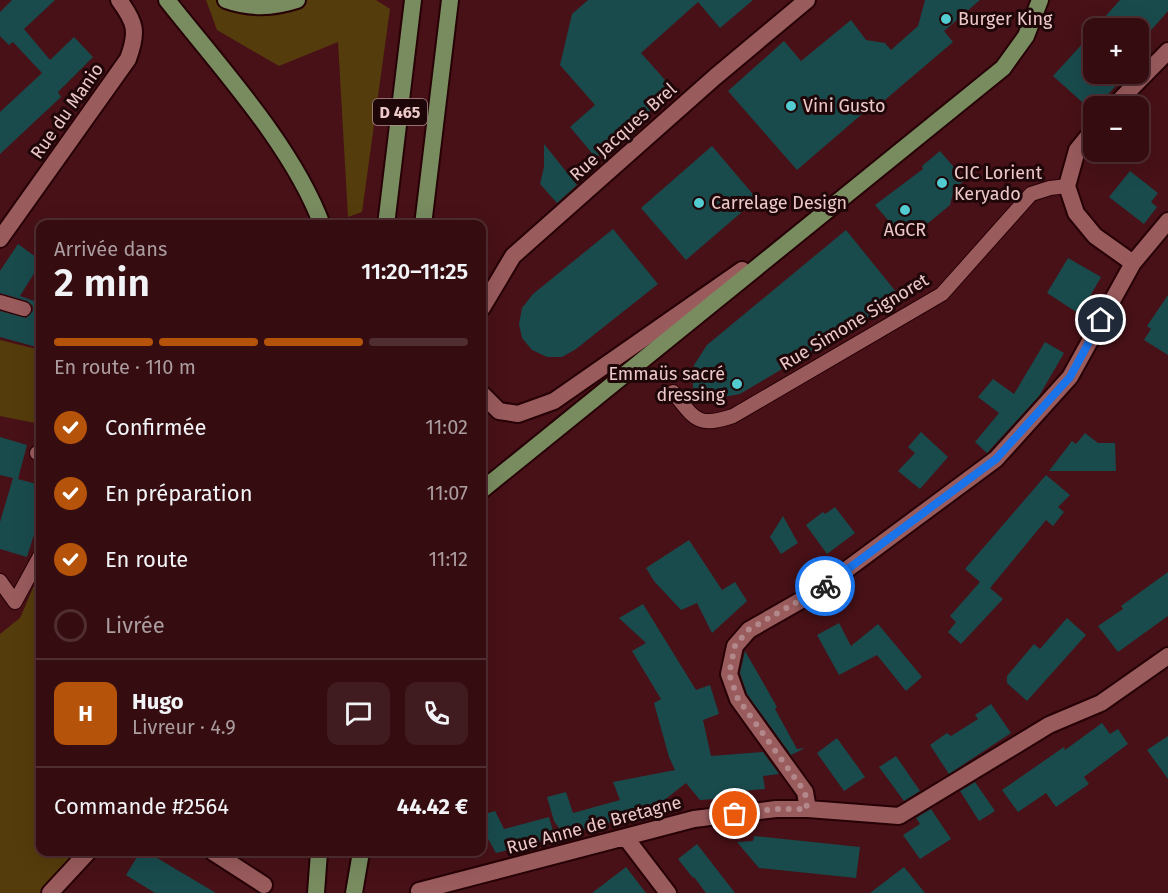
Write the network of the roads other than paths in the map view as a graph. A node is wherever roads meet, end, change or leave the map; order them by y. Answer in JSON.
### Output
{"nodes":[{"id":1,"x":119,"y":0,"type":"edge"},
{"id":2,"x":167,"y":0,"type":"edge"},
{"id":3,"x":226,"y":0,"type":"edge"},
{"id":4,"x":297,"y":0,"type":"edge"},
{"id":5,"x":414,"y":0,"type":"edge"},
{"id":6,"x":450,"y":0,"type":"edge"},
{"id":7,"x":807,"y":0,"type":"edge"},
{"id":8,"x":1040,"y":0,"type":"edge"},
{"id":9,"x":1168,"y":51,"type":"edge"},
{"id":10,"x":1124,"y":96,"type":"edge"},
{"id":11,"x":1083,"y":143,"type":"edge"},
{"id":12,"x":1067,"y":186,"type":"junction"},
{"id":13,"x":823,"y":215,"type":"junction"},
{"id":14,"x":320,"y":220,"type":"edge"},
{"id":15,"x":387,"y":220,"type":"edge"},
{"id":16,"x":424,"y":220,"type":"edge"},
{"id":17,"x":1168,"y":221,"type":"edge"},
{"id":18,"x":0,"y":239,"type":"edge"},
{"id":19,"x":1133,"y":263,"type":"junction"},
{"id":20,"x":486,"y":301,"type":"edge"},
{"id":21,"x":0,"y":302,"type":"edge"},
{"id":22,"x":24,"y":309,"type":"dead end"},
{"id":23,"x":673,"y":392,"type":"dead end"},
{"id":24,"x":486,"y":398,"type":"edge"},
{"id":25,"x":486,"y":487,"type":"edge"},
{"id":26,"x":36,"y":563,"type":"edge"},
{"id":27,"x":0,"y":581,"type":"edge"},
{"id":28,"x":1168,"y":656,"type":"edge"},
{"id":29,"x":807,"y":809,"type":"junction"},
{"id":30,"x":626,"y":838,"type":"junction"},
{"id":31,"x":84,"y":856,"type":"edge"},
{"id":32,"x":219,"y":856,"type":"edge"},
{"id":33,"x":319,"y":856,"type":"edge"},
{"id":34,"x":355,"y":856,"type":"edge"},
{"id":35,"x":360,"y":856,"type":"edge"},
{"id":36,"x":264,"y":885,"type":"dead end"},
{"id":37,"x":419,"y":892,"type":"edge"},
{"id":38,"x":50,"y":893,"type":"edge"},
{"id":39,"x":316,"y":893,"type":"edge"},
{"id":40,"x":353,"y":893,"type":"edge"},
{"id":41,"x":668,"y":893,"type":"edge"}],
"edges":[{"from":1,"to":18,"type":"street","name":"Rue du Manio"},
{"from":2,"to":14,"type":"highway"},
{"from":3,"to":4,"type":"highway"},
{"from":5,"to":15,"type":"highway","number":"D 465"},
{"from":6,"to":16,"type":"highway","number":"D 465"},
{"from":7,"to":20,"type":"street","name":"Rue Jacques Brel"},
{"from":8,"to":13,"type":"highway"},
{"from":9,"to":10,"type":"street"},
{"from":11,"to":12,"type":"street"},
{"from":12,"to":19,"type":"street"},
{"from":12,"to":23,"type":"lane","name":"Rue Simone Signoret"},
{"from":13,"to":24,"type":"street"},
{"from":13,"to":25,"type":"highway"},
{"from":17,"to":19,"type":"street"},
{"from":19,"to":29,"type":"street"},
{"from":21,"to":22,"type":"lane"},
{"from":26,"to":27,"type":"lane"},
{"from":28,"to":29,"type":"street","name":"Rue Anne de Bretagne"},
{"from":29,"to":30,"type":"street","name":"Rue Anne de Bretagne"},
{"from":30,"to":37,"type":"street","name":"Rue Anne de Bretagne"},
{"from":30,"to":41,"type":"street"},
{"from":31,"to":38,"type":"street"},
{"from":32,"to":36,"type":"street"},
{"from":33,"to":39,"type":"highway"},
{"from":34,"to":40,"type":"highway"},
{"from":35,"to":40,"type":"highway"}]}
